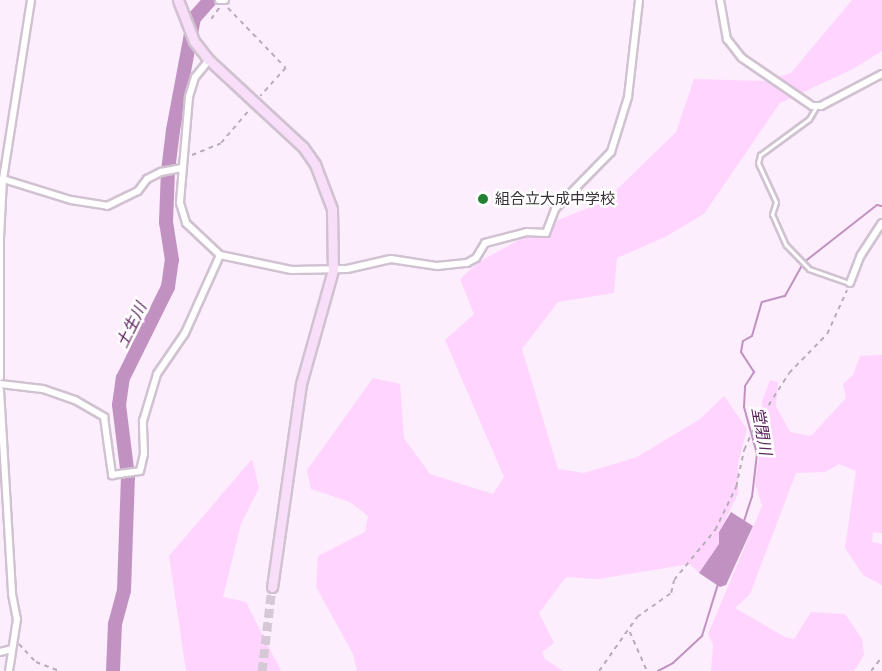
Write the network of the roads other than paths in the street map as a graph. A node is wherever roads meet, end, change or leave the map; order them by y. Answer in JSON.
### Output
{"nodes":[{"id":1,"x":31,"y":0,"type":"edge"},
{"id":2,"x":178,"y":0,"type":"edge"},
{"id":3,"x":639,"y":0,"type":"edge"},
{"id":4,"x":720,"y":0,"type":"edge"},
{"id":5,"x":209,"y":60,"type":"junction"},
{"id":6,"x":882,"y":74,"type":"edge"},
{"id":7,"x":816,"y":106,"type":"junction"},
{"id":8,"x":181,"y":168,"type":"junction"},
{"id":9,"x":3,"y":180,"type":"junction"},
{"id":10,"x":882,"y":223,"type":"edge"},
{"id":11,"x":0,"y":239,"type":"edge"},
{"id":12,"x":220,"y":255,"type":"junction"},
{"id":13,"x":0,"y":270,"type":"edge"},
{"id":14,"x":333,"y":270,"type":"junction"},
{"id":15,"x":850,"y":283,"type":"joint"},
{"id":16,"x":0,"y":377,"type":"edge"},
{"id":17,"x":0,"y":384,"type":"edge"},
{"id":18,"x":0,"y":390,"type":"edge"},
{"id":19,"x":272,"y":587,"type":"tunnel mouth"},
{"id":20,"x":12,"y":649,"type":"junction"},
{"id":21,"x":0,"y":652,"type":"edge"},
{"id":22,"x":9,"y":671,"type":"edge"}],
"edges":[{"from":1,"to":9,"type":"street"},
{"from":2,"to":5,"type":"street"},
{"from":3,"to":14,"type":"street"},
{"from":4,"to":7,"type":"street"},
{"from":5,"to":8,"type":"street"},
{"from":5,"to":14,"type":"street"},
{"from":6,"to":7,"type":"street"},
{"from":7,"to":15,"type":"lane"},
{"from":8,"to":9,"type":"street"},
{"from":8,"to":12,"type":"street"},
{"from":9,"to":11,"type":"street"},
{"from":10,"to":15,"type":"street"},
{"from":11,"to":13,"type":"street"},
{"from":12,"to":14,"type":"street"},
{"from":12,"to":17,"type":"street"},
{"from":13,"to":16,"type":"street"},
{"from":14,"to":19,"type":"street"},
{"from":18,"to":20,"type":"street"},
{"from":20,"to":21,"type":"street"},
{"from":20,"to":22,"type":"street"}]}
